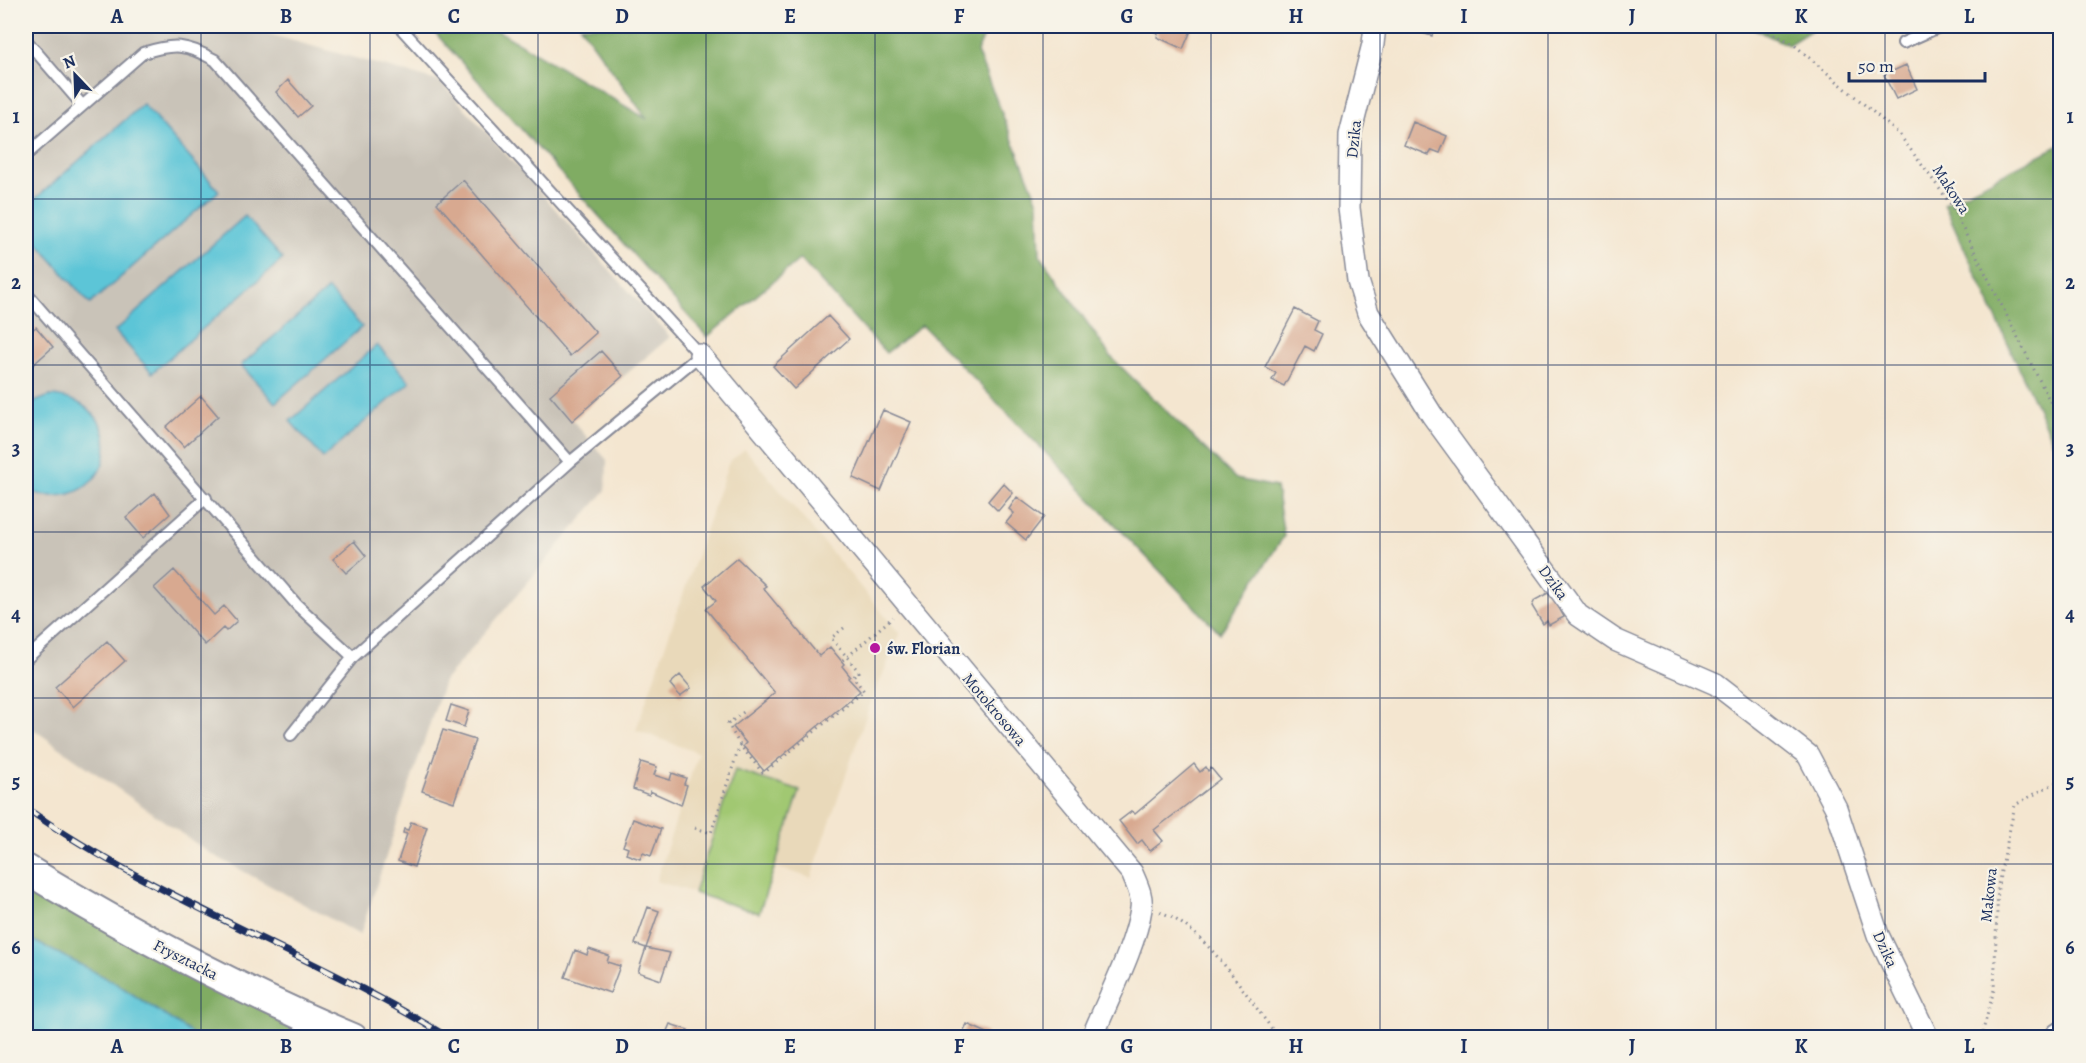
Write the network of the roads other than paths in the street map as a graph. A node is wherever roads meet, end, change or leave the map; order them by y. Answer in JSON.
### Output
{"nodes":[{"id":1,"x":399,"y":26,"type":"edge"},
{"id":2,"x":1375,"y":26,"type":"edge"},
{"id":3,"x":1941,"y":26,"type":"edge"},
{"id":4,"x":26,"y":40,"type":"edge"},
{"id":5,"x":1903,"y":43,"type":"dead end"},
{"id":6,"x":82,"y":105,"type":"junction"},
{"id":7,"x":26,"y":155,"type":"edge"},
{"id":8,"x":26,"y":293,"type":"edge"},
{"id":9,"x":700,"y":355,"type":"junction"},
{"id":10,"x":570,"y":462,"type":"junction"},
{"id":11,"x":206,"y":498,"type":"junction"},
{"id":12,"x":354,"y":657,"type":"junction"},
{"id":13,"x":26,"y":659,"type":"edge"},
{"id":14,"x":291,"y":735,"type":"dead end"},
{"id":15,"x":26,"y":869,"type":"edge"},
{"id":16,"x":353,"y":1038,"type":"edge"},
{"id":17,"x":1092,"y":1038,"type":"edge"},
{"id":18,"x":1928,"y":1038,"type":"edge"}],
"edges":[{"from":1,"to":9,"type":"lane"},
{"from":2,"to":18,"type":"street","name":"Dzika"},
{"from":3,"to":5,"type":"lane"},
{"from":4,"to":6,"type":"lane"},
{"from":6,"to":7,"type":"lane"},
{"from":6,"to":10,"type":"lane"},
{"from":8,"to":11,"type":"lane"},
{"from":9,"to":10,"type":"lane"},
{"from":9,"to":17,"type":"street","name":"Motokrosowa"},
{"from":10,"to":12,"type":"lane"},
{"from":11,"to":12,"type":"lane"},
{"from":11,"to":13,"type":"lane"},
{"from":12,"to":14,"type":"lane"},
{"from":15,"to":16,"type":"street","name":"Frysztacka"}]}
